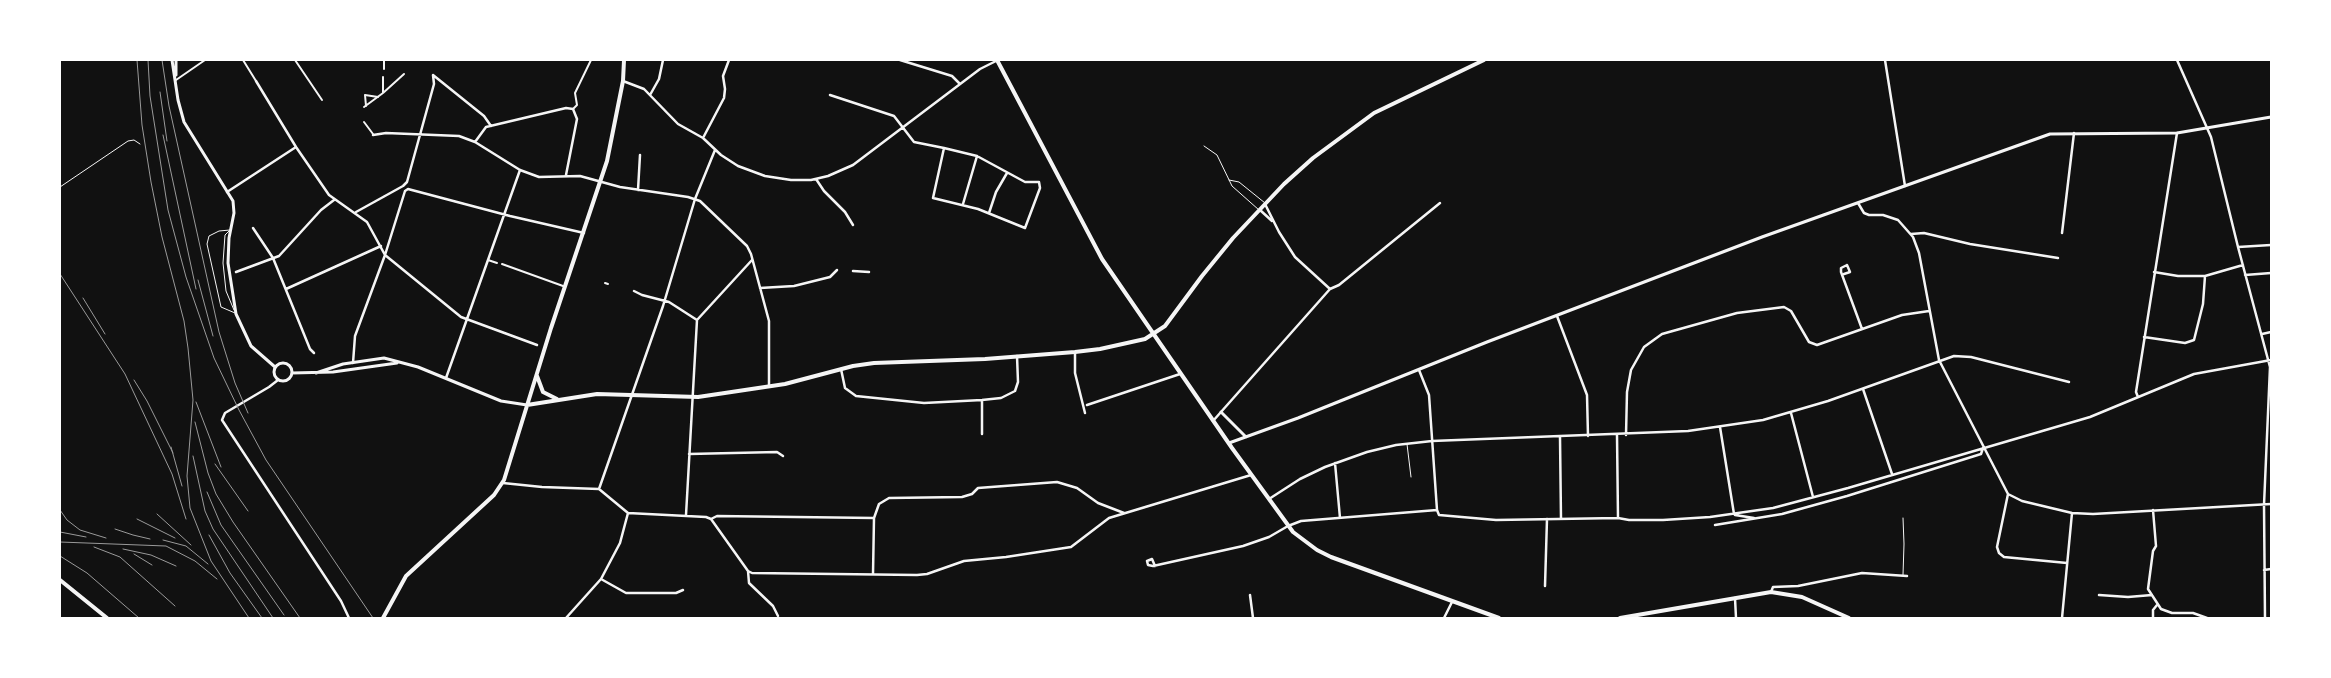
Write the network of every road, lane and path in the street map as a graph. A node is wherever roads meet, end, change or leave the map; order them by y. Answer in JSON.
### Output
{"nodes":[{"id":1,"x":174,"y":60,"type":"edge"},
{"id":2,"x":205,"y":60,"type":"edge"},
{"id":3,"x":243,"y":60,"type":"edge"},
{"id":4,"x":295,"y":60,"type":"edge"},
{"id":5,"x":384,"y":60,"type":"edge"},
{"id":6,"x":591,"y":60,"type":"edge"},
{"id":7,"x":624,"y":60,"type":"edge"},
{"id":8,"x":664,"y":60,"type":"edge"},
{"id":9,"x":729,"y":60,"type":"edge"},
{"id":10,"x":900,"y":60,"type":"edge"},
{"id":11,"x":997,"y":60,"type":"edge"},
{"id":12,"x":1484,"y":60,"type":"edge"},
{"id":13,"x":1885,"y":60,"type":"edge"},
{"id":14,"x":2176,"y":60,"type":"edge"},
{"id":15,"x":384,"y":69,"type":"dead end"},
{"id":16,"x":404,"y":74,"type":"dead end"},
{"id":17,"x":383,"y":77,"type":"dead end"},
{"id":18,"x":175,"y":80,"type":"junction"},
{"id":19,"x":256,"y":80,"type":"joint"},
{"id":20,"x":623,"y":81,"type":"junction"},
{"id":21,"x":960,"y":84,"type":"junction"},
{"id":22,"x":383,"y":94,"type":"junction"},
{"id":23,"x":650,"y":94,"type":"junction"},
{"id":24,"x":830,"y":95,"type":"dead end"},
{"id":25,"x":378,"y":97,"type":"junction"},
{"id":26,"x":322,"y":100,"type":"dead end"},
{"id":27,"x":573,"y":109,"type":"junction"},
{"id":28,"x":2271,"y":116,"type":"edge"},
{"id":29,"x":364,"y":122,"type":"dead end"},
{"id":30,"x":491,"y":126,"type":"junction"},
{"id":31,"x":902,"y":127,"type":"junction"},
{"id":32,"x":2207,"y":128,"type":"junction"},
{"id":33,"x":2074,"y":133,"type":"junction"},
{"id":34,"x":2177,"y":133,"type":"junction"},
{"id":35,"x":374,"y":135,"type":"joint"},
{"id":36,"x":420,"y":135,"type":"junction"},
{"id":37,"x":702,"y":138,"type":"junction"},
{"id":38,"x":475,"y":142,"type":"junction"},
{"id":39,"x":140,"y":144,"type":"dead end"},
{"id":40,"x":296,"y":146,"type":"junction"},
{"id":41,"x":1204,"y":146,"type":"dead end"},
{"id":42,"x":944,"y":148,"type":"junction"},
{"id":43,"x":715,"y":150,"type":"junction"},
{"id":44,"x":640,"y":155,"type":"dead end"},
{"id":45,"x":977,"y":156,"type":"junction"},
{"id":46,"x":520,"y":170,"type":"junction"},
{"id":47,"x":1007,"y":172,"type":"junction"},
{"id":48,"x":566,"y":176,"type":"junction"},
{"id":49,"x":816,"y":179,"type":"junction"},
{"id":50,"x":1229,"y":180,"type":"junction"},
{"id":51,"x":601,"y":182,"type":"junction"},
{"id":52,"x":1906,"y":186,"type":"junction"},
{"id":53,"x":60,"y":188,"type":"edge"},
{"id":54,"x":638,"y":190,"type":"junction"},
{"id":55,"x":227,"y":192,"type":"junction"},
{"id":56,"x":695,"y":199,"type":"junction"},
{"id":57,"x":334,"y":200,"type":"junction"},
{"id":58,"x":1440,"y":203,"type":"dead end"},
{"id":59,"x":1858,"y":203,"type":"junction"},
{"id":60,"x":963,"y":204,"type":"junction"},
{"id":61,"x":1265,"y":204,"type":"junction"},
{"id":62,"x":1260,"y":210,"type":"junction"},
{"id":63,"x":356,"y":212,"type":"junction"},
{"id":64,"x":989,"y":212,"type":"junction"},
{"id":65,"x":504,"y":215,"type":"junction"},
{"id":66,"x":1275,"y":224,"type":"junction"},
{"id":67,"x":853,"y":225,"type":"dead end"},
{"id":68,"x":253,"y":228,"type":"dead end"},
{"id":69,"x":230,"y":230,"type":"junction"},
{"id":70,"x":219,"y":231,"type":"junction"},
{"id":71,"x":584,"y":233,"type":"junction"},
{"id":72,"x":2062,"y":233,"type":"dead end"},
{"id":73,"x":225,"y":234,"type":"junction"},
{"id":74,"x":1912,"y":234,"type":"junction"},
{"id":75,"x":2271,"y":245,"type":"edge"},
{"id":76,"x":381,"y":246,"type":"junction"},
{"id":77,"x":2238,"y":247,"type":"junction"},
{"id":78,"x":385,"y":256,"type":"junction"},
{"id":79,"x":273,"y":258,"type":"junction"},
{"id":80,"x":2058,"y":258,"type":"dead end"},
{"id":81,"x":488,"y":260,"type":"junction"},
{"id":82,"x":752,"y":260,"type":"junction"},
{"id":83,"x":498,"y":263,"type":"dead end"},
{"id":84,"x":502,"y":264,"type":"dead end"},
{"id":85,"x":2243,"y":265,"type":"junction"},
{"id":86,"x":837,"y":270,"type":"dead end"},
{"id":87,"x":853,"y":271,"type":"dead end"},
{"id":88,"x":236,"y":272,"type":"dead end"},
{"id":89,"x":869,"y":272,"type":"dead end"},
{"id":90,"x":2154,"y":272,"type":"junction"},
{"id":91,"x":2270,"y":273,"type":"edge"},
{"id":92,"x":1844,"y":274,"type":"dead end"},
{"id":93,"x":2245,"y":274,"type":"junction"},
{"id":94,"x":2204,"y":276,"type":"junction"},
{"id":95,"x":2271,"y":278,"type":"edge"},
{"id":96,"x":564,"y":287,"type":"junction"},
{"id":97,"x":760,"y":288,"type":"junction"},
{"id":98,"x":1330,"y":288,"type":"junction"},
{"id":99,"x":286,"y":289,"type":"junction"},
{"id":100,"x":634,"y":291,"type":"dead end"},
{"id":101,"x":665,"y":301,"type":"junction"},
{"id":102,"x":1929,"y":311,"type":"junction"},
{"id":103,"x":236,"y":313,"type":"junction"},
{"id":104,"x":1557,"y":316,"type":"junction"},
{"id":105,"x":467,"y":320,"type":"junction"},
{"id":106,"x":697,"y":320,"type":"junction"},
{"id":107,"x":1862,"y":329,"type":"junction"},
{"id":108,"x":2271,"y":332,"type":"edge"},
{"id":109,"x":2262,"y":334,"type":"junction"},
{"id":110,"x":1154,"y":335,"type":"junction"},
{"id":111,"x":2144,"y":337,"type":"junction"},
{"id":112,"x":537,"y":345,"type":"dead end"},
{"id":113,"x":1075,"y":352,"type":"junction"},
{"id":114,"x":314,"y":353,"type":"dead end"},
{"id":115,"x":1017,"y":356,"type":"junction"},
{"id":116,"x":1939,"y":360,"type":"junction"},
{"id":117,"x":2270,"y":360,"type":"edge"},
{"id":118,"x":398,"y":362,"type":"junction"},
{"id":119,"x":353,"y":363,"type":"junction"},
{"id":120,"x":274,"y":367,"type":"junction"},
{"id":121,"x":360,"y":369,"type":"junction"},
{"id":122,"x":841,"y":369,"type":"junction"},
{"id":123,"x":353,"y":370,"type":"junction"},
{"id":124,"x":1419,"y":370,"type":"junction"},
{"id":125,"x":292,"y":373,"type":"junction"},
{"id":126,"x":316,"y":373,"type":"junction"},
{"id":127,"x":1180,"y":374,"type":"junction"},
{"id":128,"x":537,"y":376,"type":"junction"},
{"id":129,"x":446,"y":378,"type":"junction"},
{"id":130,"x":278,"y":380,"type":"junction"},
{"id":131,"x":2069,"y":382,"type":"dead end"},
{"id":132,"x":769,"y":386,"type":"junction"},
{"id":133,"x":1863,"y":389,"type":"junction"},
{"id":134,"x":633,"y":395,"type":"junction"},
{"id":135,"x":693,"y":397,"type":"junction"},
{"id":136,"x":2138,"y":398,"type":"junction"},
{"id":137,"x":558,"y":399,"type":"junction"},
{"id":138,"x":982,"y":400,"type":"junction"},
{"id":139,"x":527,"y":405,"type":"junction"},
{"id":140,"x":1087,"y":405,"type":"dead end"},
{"id":141,"x":1221,"y":412,"type":"junction"},
{"id":142,"x":1085,"y":413,"type":"dead end"},
{"id":143,"x":1791,"y":413,"type":"junction"},
{"id":144,"x":2270,"y":419,"type":"edge"},
{"id":145,"x":1213,"y":421,"type":"junction"},
{"id":146,"x":1720,"y":427,"type":"junction"},
{"id":147,"x":982,"y":434,"type":"dead end"},
{"id":148,"x":1616,"y":435,"type":"junction"},
{"id":149,"x":1626,"y":435,"type":"junction"},
{"id":150,"x":1588,"y":436,"type":"junction"},
{"id":151,"x":1246,"y":437,"type":"junction"},
{"id":152,"x":1560,"y":437,"type":"junction"},
{"id":153,"x":1432,"y":440,"type":"junction"},
{"id":154,"x":1229,"y":443,"type":"junction"},
{"id":155,"x":1407,"y":443,"type":"junction"},
{"id":156,"x":1983,"y":446,"type":"junction"},
{"id":157,"x":689,"y":454,"type":"junction"},
{"id":158,"x":783,"y":456,"type":"dead end"},
{"id":159,"x":1335,"y":463,"type":"junction"},
{"id":160,"x":1892,"y":474,"type":"junction"},
{"id":161,"x":1251,"y":475,"type":"junction"},
{"id":162,"x":1411,"y":477,"type":"dead end"},
{"id":163,"x":503,"y":483,"type":"junction"},
{"id":164,"x":599,"y":489,"type":"junction"},
{"id":165,"x":2008,"y":494,"type":"junction"},
{"id":166,"x":1813,"y":497,"type":"junction"},
{"id":167,"x":1269,"y":500,"type":"junction"},
{"id":168,"x":2271,"y":504,"type":"edge"},
{"id":169,"x":2264,"y":505,"type":"junction"},
{"id":170,"x":1111,"y":508,"type":"junction"},
{"id":171,"x":1437,"y":510,"type":"junction"},
{"id":172,"x":2153,"y":510,"type":"junction"},
{"id":173,"x":628,"y":513,"type":"junction"},
{"id":174,"x":1124,"y":513,"type":"junction"},
{"id":175,"x":2072,"y":513,"type":"junction"},
{"id":176,"x":1734,"y":514,"type":"junction"},
{"id":177,"x":686,"y":515,"type":"junction"},
{"id":178,"x":874,"y":518,"type":"junction"},
{"id":179,"x":1109,"y":518,"type":"junction"},
{"id":180,"x":1340,"y":518,"type":"junction"},
{"id":181,"x":1618,"y":518,"type":"junction"},
{"id":182,"x":1762,"y":518,"type":"junction"},
{"id":183,"x":1903,"y":518,"type":"dead end"},
{"id":184,"x":711,"y":519,"type":"junction"},
{"id":185,"x":1547,"y":519,"type":"junction"},
{"id":186,"x":1561,"y":519,"type":"junction"},
{"id":187,"x":1715,"y":525,"type":"dead end"},
{"id":188,"x":1288,"y":526,"type":"junction"},
{"id":189,"x":2067,"y":563,"type":"junction"},
{"id":190,"x":1155,"y":566,"type":"dead end"},
{"id":191,"x":2271,"y":569,"type":"edge"},
{"id":192,"x":2264,"y":570,"type":"junction"},
{"id":193,"x":748,"y":571,"type":"junction"},
{"id":194,"x":872,"y":574,"type":"junction"},
{"id":195,"x":1905,"y":576,"type":"joint"},
{"id":196,"x":601,"y":579,"type":"junction"},
{"id":197,"x":60,"y":580,"type":"edge"},
{"id":198,"x":1545,"y":586,"type":"dead end"},
{"id":199,"x":683,"y":590,"type":"dead end"},
{"id":200,"x":1771,"y":592,"type":"junction"},
{"id":201,"x":1250,"y":595,"type":"dead end"},
{"id":202,"x":2099,"y":595,"type":"dead end"},
{"id":203,"x":2152,"y":595,"type":"junction"},
{"id":204,"x":1735,"y":598,"type":"junction"},
{"id":205,"x":1452,"y":602,"type":"junction"},
{"id":206,"x":2157,"y":605,"type":"junction"},
{"id":207,"x":778,"y":616,"type":"dead end"},
{"id":208,"x":107,"y":618,"type":"edge"},
{"id":209,"x":349,"y":618,"type":"edge"},
{"id":210,"x":383,"y":618,"type":"edge"},
{"id":211,"x":566,"y":618,"type":"edge"},
{"id":212,"x":1253,"y":618,"type":"edge"},
{"id":213,"x":1444,"y":618,"type":"edge"},
{"id":214,"x":1499,"y":618,"type":"edge"},
{"id":215,"x":1620,"y":618,"type":"edge"},
{"id":216,"x":1736,"y":618,"type":"edge"},
{"id":217,"x":1848,"y":618,"type":"edge"},
{"id":218,"x":2062,"y":618,"type":"edge"},
{"id":219,"x":2153,"y":618,"type":"edge"},
{"id":220,"x":2207,"y":618,"type":"edge"},
{"id":221,"x":2265,"y":618,"type":"edge"}],
"edges":[{"from":1,"to":18,"type":"street"},
{"from":2,"to":18,"type":"street"},
{"from":3,"to":19,"type":"street"},
{"from":4,"to":26,"type":"street"},
{"from":5,"to":15,"type":"street"},
{"from":6,"to":27,"type":"street"},
{"from":7,"to":20,"type":"main road"},
{"from":8,"to":23,"type":"street"},
{"from":9,"to":37,"type":"street"},
{"from":10,"to":21,"type":"street"},
{"from":11,"to":21,"type":"street"},
{"from":11,"to":110,"type":"main road"},
{"from":12,"to":61,"type":"main road"},
{"from":13,"to":52,"type":"street"},
{"from":14,"to":32,"type":"street"},
{"from":16,"to":22,"type":"street"},
{"from":17,"to":22,"type":"street"},
{"from":18,"to":55,"type":"street"},
{"from":19,"to":40,"type":"street"},
{"from":20,"to":23,"type":"street"},
{"from":20,"to":51,"type":"main road"},
{"from":21,"to":31,"type":"street"},
{"from":22,"to":25,"type":"street"},
{"from":23,"to":37,"type":"street"},
{"from":24,"to":31,"type":"street"},
{"from":25,"to":25,"type":"street"},
{"from":27,"to":30,"type":"street"},
{"from":27,"to":48,"type":"street"},
{"from":28,"to":32,"type":"street"},
{"from":29,"to":35,"type":"street"},
{"from":30,"to":36,"type":"street"},
{"from":30,"to":38,"type":"street"},
{"from":31,"to":42,"type":"street"},
{"from":31,"to":49,"type":"street"},
{"from":32,"to":34,"type":"street"},
{"from":32,"to":77,"type":"street"},
{"from":33,"to":34,"type":"street"},
{"from":33,"to":52,"type":"street"},
{"from":33,"to":72,"type":"street"},
{"from":34,"to":90,"type":"street"},
{"from":35,"to":36,"type":"street"},
{"from":36,"to":38,"type":"street"},
{"from":36,"to":63,"type":"street"},
{"from":37,"to":43,"type":"street"},
{"from":38,"to":46,"type":"street"},
{"from":39,"to":53,"type":"lane"},
{"from":40,"to":55,"type":"street"},
{"from":40,"to":57,"type":"street"},
{"from":41,"to":50,"type":"lane"},
{"from":42,"to":45,"type":"street"},
{"from":42,"to":60,"type":"street"},
{"from":43,"to":49,"type":"street"},
{"from":43,"to":56,"type":"street"},
{"from":44,"to":54,"type":"street"},
{"from":45,"to":47,"type":"street"},
{"from":45,"to":60,"type":"street"},
{"from":46,"to":48,"type":"street"},
{"from":46,"to":65,"type":"street"},
{"from":47,"to":64,"type":"street"},
{"from":47,"to":64,"type":"street"},
{"from":48,"to":51,"type":"street"},
{"from":49,"to":67,"type":"street"},
{"from":50,"to":61,"type":"lane"},
{"from":50,"to":62,"type":"lane"},
{"from":51,"to":54,"type":"street"},
{"from":51,"to":71,"type":"main road"},
{"from":52,"to":59,"type":"street"},
{"from":54,"to":56,"type":"street"},
{"from":55,"to":69,"type":"street"},
{"from":56,"to":82,"type":"street"},
{"from":56,"to":101,"type":"street"},
{"from":57,"to":63,"type":"street"},
{"from":57,"to":79,"type":"street"},
{"from":58,"to":98,"type":"street"},
{"from":59,"to":74,"type":"street"},
{"from":59,"to":104,"type":"street"},
{"from":60,"to":64,"type":"street"},
{"from":61,"to":62,"type":"main road"},
{"from":61,"to":66,"type":"street"},
{"from":62,"to":66,"type":"street"},
{"from":62,"to":110,"type":"main road"},
{"from":63,"to":76,"type":"street"},
{"from":65,"to":71,"type":"street"},
{"from":65,"to":78,"type":"street"},
{"from":65,"to":81,"type":"street"},
{"from":66,"to":98,"type":"street"},
{"from":68,"to":79,"type":"street"},
{"from":69,"to":70,"type":"lane"},
{"from":69,"to":73,"type":"lane"},
{"from":69,"to":103,"type":"street"},
{"from":70,"to":73,"type":"lane"},
{"from":70,"to":103,"type":"lane"},
{"from":71,"to":96,"type":"main road"},
{"from":73,"to":103,"type":"lane"},
{"from":74,"to":80,"type":"street"},
{"from":74,"to":102,"type":"street"},
{"from":75,"to":77,"type":"street"},
{"from":76,"to":78,"type":"street"},
{"from":76,"to":99,"type":"street"},
{"from":77,"to":85,"type":"street"},
{"from":78,"to":105,"type":"street"},
{"from":78,"to":119,"type":"street"},
{"from":79,"to":88,"type":"street"},
{"from":79,"to":99,"type":"street"},
{"from":81,"to":83,"type":"street"},
{"from":81,"to":105,"type":"street"},
{"from":82,"to":97,"type":"street"},
{"from":82,"to":106,"type":"street"},
{"from":84,"to":96,"type":"street"},
{"from":85,"to":93,"type":"street"},
{"from":85,"to":94,"type":"street"},
{"from":86,"to":97,"type":"street"},
{"from":87,"to":89,"type":"street"},
{"from":90,"to":94,"type":"street"},
{"from":90,"to":111,"type":"street"},
{"from":91,"to":93,"type":"street"},
{"from":91,"to":95,"type":"street"},
{"from":92,"to":107,"type":"street"},
{"from":93,"to":109,"type":"street"},
{"from":94,"to":111,"type":"street"},
{"from":96,"to":128,"type":"main road"},
{"from":97,"to":132,"type":"street"},
{"from":98,"to":141,"type":"street"},
{"from":99,"to":114,"type":"street"},
{"from":100,"to":101,"type":"street"},
{"from":101,"to":106,"type":"street"},
{"from":101,"to":134,"type":"street"},
{"from":102,"to":107,"type":"street"},
{"from":102,"to":116,"type":"street"},
{"from":103,"to":120,"type":"street"},
{"from":104,"to":124,"type":"street"},
{"from":104,"to":150,"type":"street"},
{"from":105,"to":112,"type":"street"},
{"from":105,"to":129,"type":"street"},
{"from":106,"to":135,"type":"street"},
{"from":107,"to":149,"type":"street"},
{"from":108,"to":109,"type":"street"},
{"from":109,"to":117,"type":"street"},
{"from":110,"to":113,"type":"main road"},
{"from":110,"to":127,"type":"main road"},
{"from":111,"to":136,"type":"street"},
{"from":113,"to":115,"type":"main road"},
{"from":113,"to":142,"type":"street"},
{"from":115,"to":122,"type":"main road"},
{"from":115,"to":138,"type":"street"},
{"from":116,"to":131,"type":"street"},
{"from":116,"to":133,"type":"street"},
{"from":116,"to":156,"type":"street"},
{"from":117,"to":136,"type":"street"},
{"from":117,"to":144,"type":"street"},
{"from":118,"to":119,"type":"street"},
{"from":118,"to":121,"type":"street"},
{"from":118,"to":129,"type":"street"},
{"from":119,"to":121,"type":"street"},
{"from":119,"to":123,"type":"street"},
{"from":119,"to":126,"type":"street"},
{"from":120,"to":125,"type":"street"},
{"from":120,"to":130,"type":"street"},
{"from":121,"to":123,"type":"street"},
{"from":122,"to":132,"type":"main road"},
{"from":122,"to":138,"type":"street"},
{"from":123,"to":126,"type":"street"},
{"from":124,"to":151,"type":"street"},
{"from":124,"to":153,"type":"street"},
{"from":125,"to":126,"type":"street"},
{"from":125,"to":130,"type":"street"},
{"from":127,"to":140,"type":"street"},
{"from":127,"to":145,"type":"main road"},
{"from":128,"to":137,"type":"main road"},
{"from":128,"to":139,"type":"main road"},
{"from":129,"to":139,"type":"street"},
{"from":130,"to":209,"type":"street"},
{"from":132,"to":135,"type":"main road"},
{"from":133,"to":143,"type":"street"},
{"from":133,"to":160,"type":"street"},
{"from":134,"to":135,"type":"main road"},
{"from":134,"to":137,"type":"main road"},
{"from":134,"to":164,"type":"street"},
{"from":135,"to":157,"type":"street"},
{"from":136,"to":156,"type":"street"},
{"from":137,"to":139,"type":"main road"},
{"from":138,"to":147,"type":"street"},
{"from":139,"to":163,"type":"main road"},
{"from":141,"to":145,"type":"street"},
{"from":141,"to":151,"type":"street"},
{"from":143,"to":146,"type":"street"},
{"from":143,"to":166,"type":"street"},
{"from":144,"to":169,"type":"street"},
{"from":145,"to":154,"type":"main road"},
{"from":146,"to":149,"type":"street"},
{"from":146,"to":176,"type":"street"},
{"from":148,"to":149,"type":"street"},
{"from":148,"to":150,"type":"street"},
{"from":148,"to":181,"type":"street"},
{"from":150,"to":152,"type":"street"},
{"from":151,"to":154,"type":"street"},
{"from":152,"to":153,"type":"street"},
{"from":152,"to":186,"type":"street"},
{"from":153,"to":155,"type":"street"},
{"from":153,"to":171,"type":"street"},
{"from":154,"to":161,"type":"main road"},
{"from":155,"to":159,"type":"street"},
{"from":155,"to":162,"type":"lane"},
{"from":156,"to":160,"type":"street"},
{"from":156,"to":165,"type":"street"},
{"from":156,"to":182,"type":"street"},
{"from":157,"to":158,"type":"street"},
{"from":157,"to":177,"type":"street"},
{"from":159,"to":167,"type":"street"},
{"from":159,"to":180,"type":"street"},
{"from":160,"to":166,"type":"street"},
{"from":161,"to":167,"type":"main road"},
{"from":161,"to":174,"type":"street"},
{"from":163,"to":164,"type":"street"},
{"from":163,"to":210,"type":"main road"},
{"from":164,"to":173,"type":"street"},
{"from":165,"to":175,"type":"street"},
{"from":165,"to":189,"type":"street"},
{"from":166,"to":176,"type":"street"},
{"from":167,"to":188,"type":"main road"},
{"from":168,"to":169,"type":"street"},
{"from":169,"to":172,"type":"street"},
{"from":169,"to":192,"type":"street"},
{"from":170,"to":174,"type":"street"},
{"from":170,"to":178,"type":"street"},
{"from":170,"to":179,"type":"street"},
{"from":171,"to":180,"type":"street"},
{"from":171,"to":185,"type":"street"},
{"from":172,"to":175,"type":"street"},
{"from":172,"to":203,"type":"street"},
{"from":173,"to":177,"type":"street"},
{"from":173,"to":196,"type":"street"},
{"from":174,"to":179,"type":"street"},
{"from":175,"to":189,"type":"street"},
{"from":176,"to":181,"type":"street"},
{"from":176,"to":182,"type":"street"},
{"from":177,"to":184,"type":"street"},
{"from":178,"to":184,"type":"street"},
{"from":178,"to":194,"type":"street"},
{"from":179,"to":194,"type":"street"},
{"from":180,"to":188,"type":"street"},
{"from":181,"to":186,"type":"street"},
{"from":182,"to":187,"type":"street"},
{"from":183,"to":195,"type":"lane"},
{"from":184,"to":193,"type":"street"},
{"from":185,"to":186,"type":"street"},
{"from":185,"to":198,"type":"street"},
{"from":188,"to":190,"type":"street"},
{"from":188,"to":205,"type":"main road"},
{"from":189,"to":218,"type":"street"},
{"from":191,"to":192,"type":"street"},
{"from":192,"to":221,"type":"street"},
{"from":193,"to":194,"type":"street"},
{"from":193,"to":207,"type":"street"},
{"from":195,"to":200,"type":"street"},
{"from":196,"to":199,"type":"street"},
{"from":196,"to":211,"type":"street"},
{"from":197,"to":208,"type":"main road"},
{"from":200,"to":204,"type":"main road"},
{"from":200,"to":217,"type":"main road"},
{"from":201,"to":212,"type":"street"},
{"from":202,"to":203,"type":"street"},
{"from":203,"to":206,"type":"street"},
{"from":204,"to":215,"type":"main road"},
{"from":204,"to":216,"type":"street"},
{"from":205,"to":213,"type":"street"},
{"from":205,"to":214,"type":"main road"},
{"from":206,"to":219,"type":"street"},
{"from":206,"to":220,"type":"street"}]}
